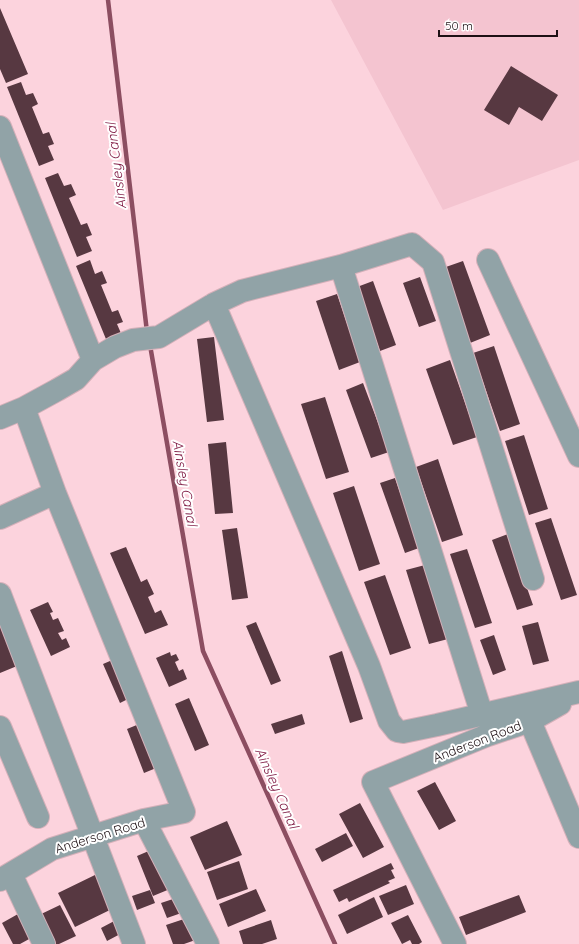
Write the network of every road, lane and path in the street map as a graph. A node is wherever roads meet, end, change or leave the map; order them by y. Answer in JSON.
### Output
{"nodes":[{"id":1,"x":0,"y":127,"type":"edge"},
{"id":2,"x":488,"y":260,"type":"dead end"},
{"id":3,"x":342,"y":266,"type":"junction"},
{"id":4,"x":214,"y":304,"type":"junction"},
{"id":5,"x":93,"y":360,"type":"junction"},
{"id":6,"x":24,"y":408,"type":"junction"},
{"id":7,"x":0,"y":418,"type":"edge"},
{"id":8,"x":579,"y":456,"type":"edge"},
{"id":9,"x":55,"y":493,"type":"junction"},
{"id":10,"x":0,"y":518,"type":"edge"},
{"id":11,"x":533,"y":579,"type":"dead end"},
{"id":12,"x":0,"y":594,"type":"edge"},
{"id":13,"x":579,"y":693,"type":"edge"},
{"id":14,"x":482,"y":715,"type":"junction"},
{"id":15,"x":530,"y":721,"type":"junction"},
{"id":16,"x":0,"y":727,"type":"edge"},
{"id":17,"x":38,"y":817,"type":"dead end"},
{"id":18,"x":144,"y":820,"type":"junction"},
{"id":19,"x":92,"y":837,"type":"junction"},
{"id":20,"x":579,"y":837,"type":"edge"},
{"id":21,"x":5,"y":877,"type":"edge"},
{"id":22,"x":44,"y":944,"type":"edge"},
{"id":23,"x":134,"y":944,"type":"edge"},
{"id":24,"x":208,"y":944,"type":"edge"},
{"id":25,"x":455,"y":944,"type":"edge"}],
"edges":[{"from":1,"to":5,"type":"street"},
{"from":2,"to":8,"type":"street"},
{"from":3,"to":4,"type":"street"},
{"from":3,"to":11,"type":"street"},
{"from":3,"to":14,"type":"street"},
{"from":4,"to":5,"type":"street"},
{"from":4,"to":14,"type":"street"},
{"from":5,"to":6,"type":"street"},
{"from":6,"to":7,"type":"street"},
{"from":6,"to":9,"type":"street"},
{"from":9,"to":10,"type":"street"},
{"from":9,"to":18,"type":"street","name":"Anderson Road"},
{"from":12,"to":19,"type":"street"},
{"from":13,"to":14,"type":"street"},
{"from":13,"to":15,"type":"street","name":"Anderson Road"},
{"from":15,"to":20,"type":"street"},
{"from":15,"to":25,"type":"street","name":"Anderson Road"},
{"from":16,"to":17,"type":"street"},
{"from":18,"to":19,"type":"street","name":"Anderson Road"},
{"from":18,"to":24,"type":"street"},
{"from":19,"to":21,"type":"street","name":"Anderson Road"},
{"from":19,"to":23,"type":"street"},
{"from":21,"to":22,"type":"street"}]}
